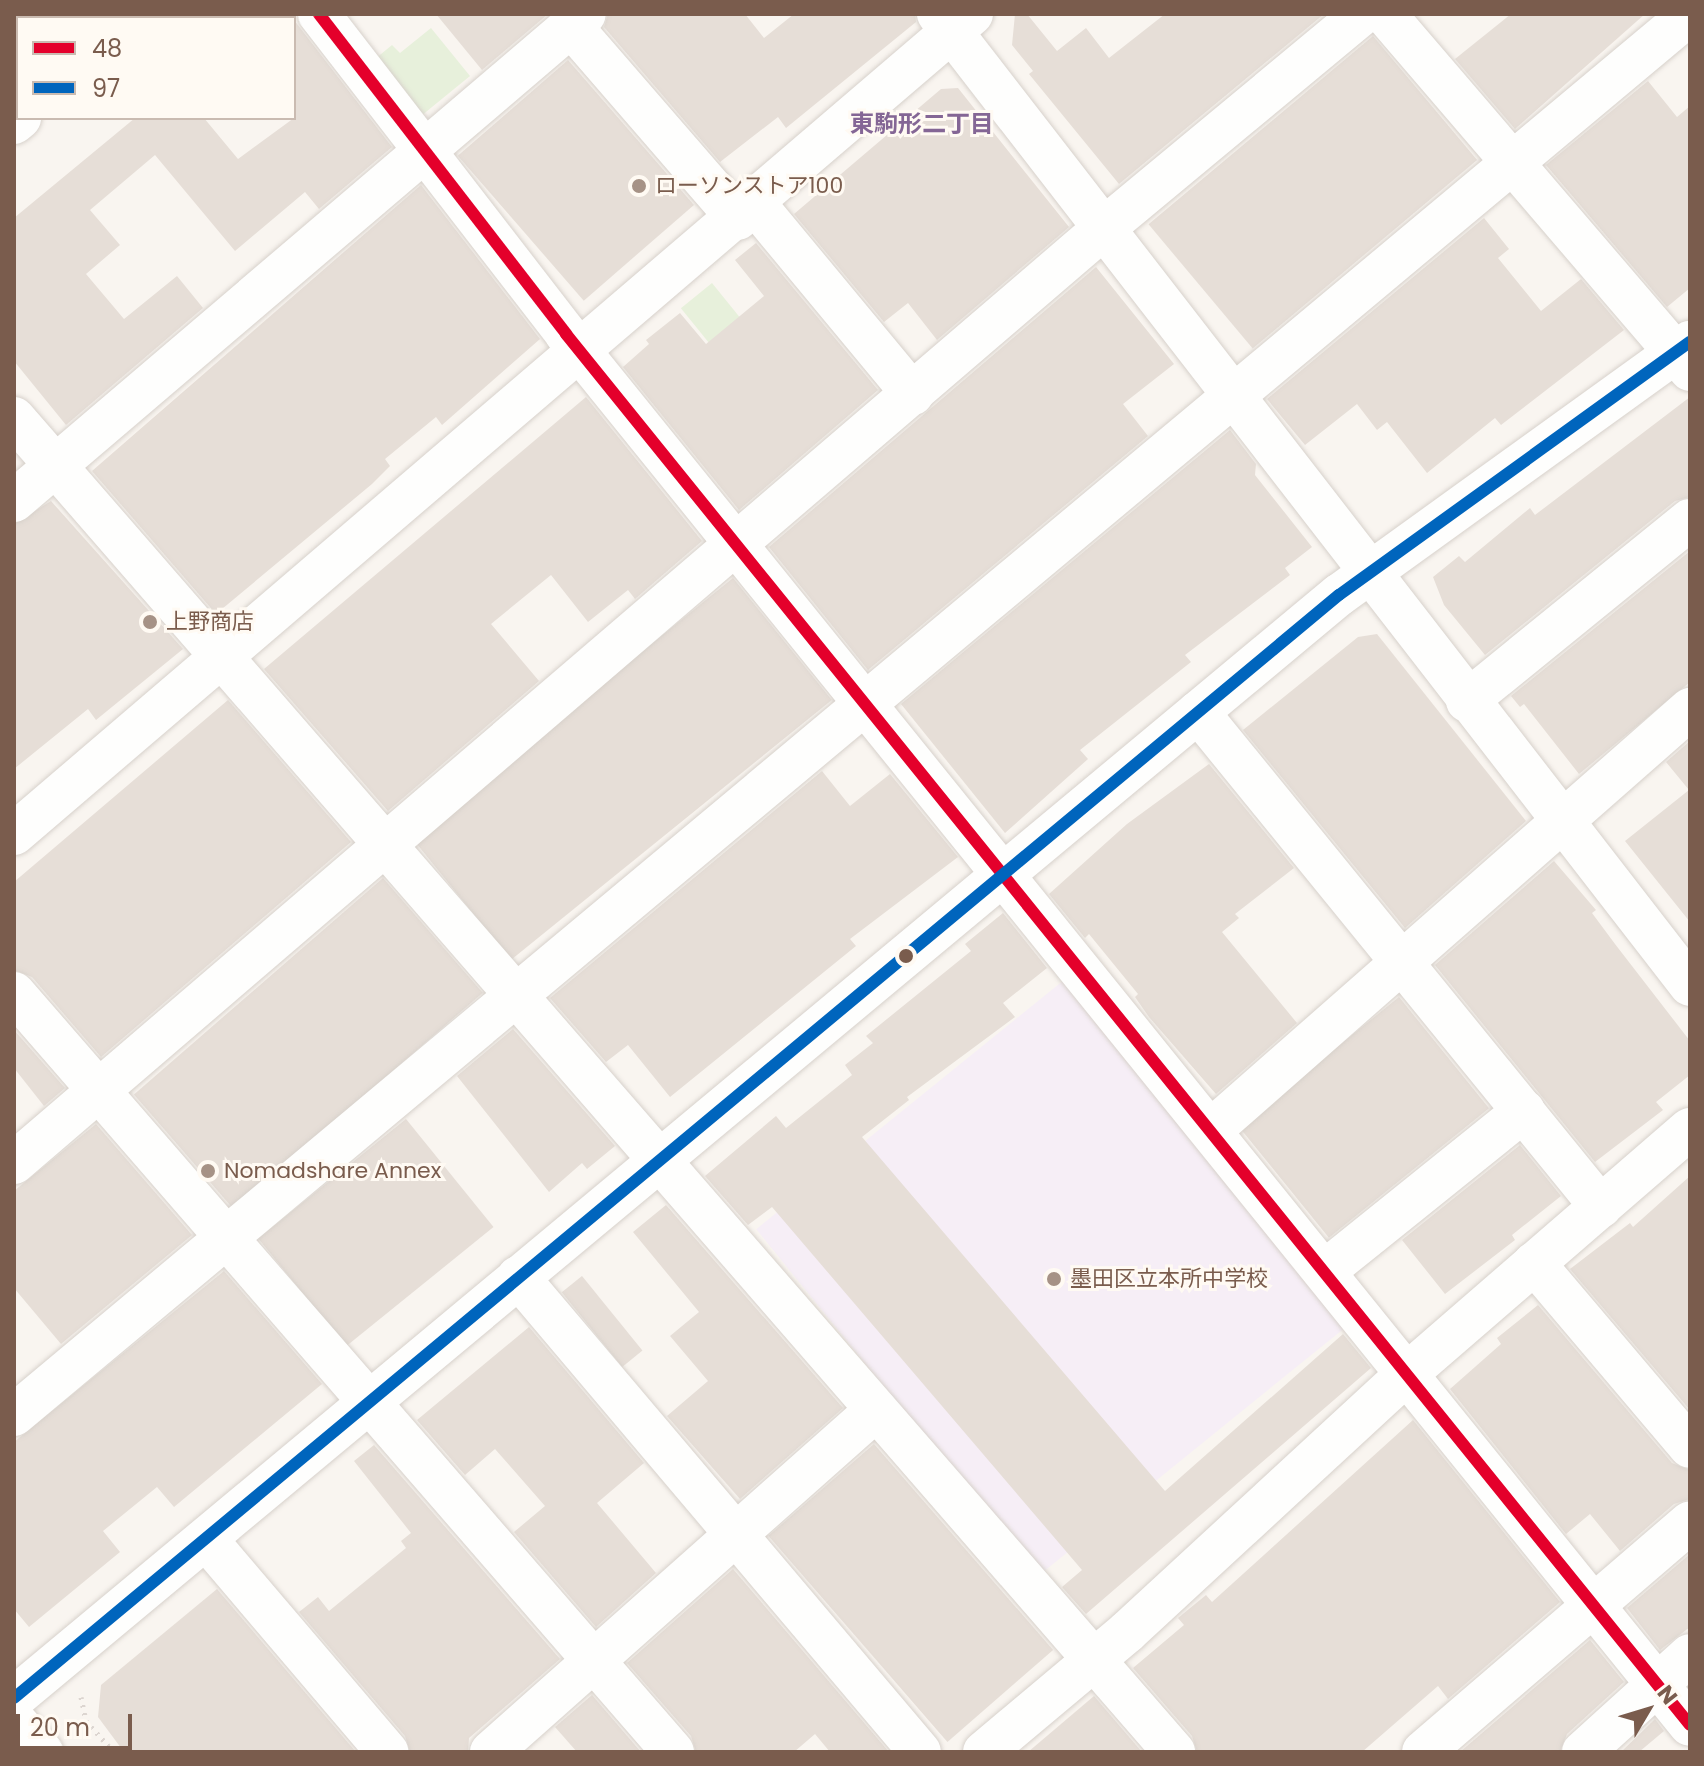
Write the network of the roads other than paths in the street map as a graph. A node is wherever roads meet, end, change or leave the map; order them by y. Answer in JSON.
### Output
{"nodes":[{"id":1,"x":319,"y":14,"type":"edge"},
{"id":2,"x":1362,"y":14,"type":"edge"},
{"id":3,"x":1385,"y":14,"type":"edge"},
{"id":4,"x":1690,"y":14,"type":"edge"},
{"id":5,"x":578,"y":20,"type":"edge"},
{"id":6,"x":954,"y":20,"type":"edge"},
{"id":7,"x":429,"y":149,"type":"junction"},
{"id":8,"x":1511,"y":164,"type":"junction"},
{"id":9,"x":746,"y":211,"type":"junction"},
{"id":10,"x":1103,"y":229,"type":"junction"},
{"id":11,"x":581,"y":352,"type":"junction"},
{"id":12,"x":1685,"y":355,"type":"edge"},
{"id":13,"x":913,"y":394,"type":"junction"},
{"id":14,"x":1232,"y":397,"type":"junction"},
{"id":15,"x":14,"y":418,"type":"edge"},
{"id":16,"x":54,"y":465,"type":"junction"},
{"id":17,"x":14,"y":501,"type":"edge"},
{"id":18,"x":1690,"y":520,"type":"edge"},
{"id":19,"x":737,"y":545,"type":"junction"},
{"id":20,"x":1367,"y":573,"type":"junction"},
{"id":21,"x":220,"y":659,"type":"junction"},
{"id":22,"x":1467,"y":701,"type":"junction"},
{"id":23,"x":866,"y":703,"type":"junction"},
{"id":24,"x":1690,"y":709,"type":"edge"},
{"id":25,"x":1198,"y":712,"type":"junction"},
{"id":26,"x":1562,"y":823,"type":"junction"},
{"id":27,"x":14,"y":834,"type":"edge"},
{"id":28,"x":389,"y":844,"type":"junction"},
{"id":29,"x":1005,"y":872,"type":"junction"},
{"id":30,"x":1403,"y":963,"type":"junction"},
{"id":31,"x":1690,"y":985,"type":"edge"},
{"id":32,"x":14,"y":993,"type":"edge"},
{"id":33,"x":517,"y":994,"type":"junction"},
{"id":34,"x":27,"y":1035,"type":"edge"},
{"id":35,"x":99,"y":1091,"type":"junction"},
{"id":36,"x":1524,"y":1111,"type":"junction"},
{"id":37,"x":1690,"y":1129,"type":"edge"},
{"id":38,"x":1211,"y":1130,"type":"junction"},
{"id":39,"x":659,"y":1162,"type":"junction"},
{"id":40,"x":14,"y":1163,"type":"edge"},
{"id":41,"x":1601,"y":1207,"type":"junction"},
{"id":42,"x":227,"y":1238,"type":"junction"},
{"id":43,"x":1534,"y":1263,"type":"junction"},
{"id":44,"x":1326,"y":1270,"type":"junction"},
{"id":45,"x":518,"y":1277,"type":"junction"},
{"id":46,"x":1409,"y":1372,"type":"junction"},
{"id":47,"x":368,"y":1401,"type":"junction"},
{"id":48,"x":876,"y":1410,"type":"junction"},
{"id":49,"x":14,"y":1415,"type":"edge"},
{"id":50,"x":1690,"y":1447,"type":"edge"},
{"id":51,"x":1690,"y":1522,"type":"edge"},
{"id":52,"x":735,"y":1533,"type":"junction"},
{"id":53,"x":206,"y":1539,"type":"junction"},
{"id":54,"x":1594,"y":1606,"type":"junction"},
{"id":55,"x":1690,"y":1655,"type":"edge"},
{"id":56,"x":593,"y":1659,"type":"junction"},
{"id":57,"x":1094,"y":1659,"type":"junction"},
{"id":58,"x":1657,"y":1685,"type":"junction"},
{"id":59,"x":14,"y":1698,"type":"edge"},
{"id":60,"x":14,"y":1720,"type":"edge"},
{"id":61,"x":1690,"y":1725,"type":"edge"},
{"id":62,"x":42,"y":1752,"type":"edge"},
{"id":63,"x":387,"y":1752,"type":"edge"},
{"id":64,"x":491,"y":1752,"type":"edge"},
{"id":65,"x":673,"y":1752,"type":"edge"},
{"id":66,"x":920,"y":1752,"type":"edge"},
{"id":67,"x":984,"y":1752,"type":"edge"},
{"id":68,"x":1174,"y":1752,"type":"edge"},
{"id":69,"x":1423,"y":1752,"type":"edge"},
{"id":70,"x":1583,"y":1752,"type":"edge"}],
"edges":[{"from":1,"to":7,"type":"street"},
{"from":2,"to":10,"type":"street"},
{"from":3,"to":8,"type":"street"},
{"from":4,"to":8,"type":"street"},
{"from":5,"to":7,"type":"street"},
{"from":5,"to":9,"type":"street"},
{"from":6,"to":9,"type":"street"},
{"from":6,"to":10,"type":"street"},
{"from":7,"to":11,"type":"street"},
{"from":7,"to":16,"type":"street"},
{"from":8,"to":12,"type":"street"},
{"from":8,"to":14,"type":"street"},
{"from":9,"to":11,"type":"street"},
{"from":9,"to":13,"type":"street"},
{"from":10,"to":13,"type":"street"},
{"from":10,"to":14,"type":"street"},
{"from":11,"to":19,"type":"street"},
{"from":11,"to":21,"type":"street"},
{"from":12,"to":20,"type":"street"},
{"from":13,"to":19,"type":"street"},
{"from":14,"to":20,"type":"street"},
{"from":14,"to":23,"type":"street"},
{"from":15,"to":16,"type":"street"},
{"from":16,"to":17,"type":"street"},
{"from":16,"to":21,"type":"street"},
{"from":18,"to":22,"type":"street"},
{"from":19,"to":23,"type":"street"},
{"from":19,"to":28,"type":"street"},
{"from":20,"to":22,"type":"street"},
{"from":20,"to":25,"type":"street"},
{"from":21,"to":27,"type":"street"},
{"from":21,"to":28,"type":"street"},
{"from":22,"to":26,"type":"street"},
{"from":23,"to":29,"type":"street"},
{"from":23,"to":33,"type":"street"},
{"from":24,"to":26,"type":"street"},
{"from":25,"to":29,"type":"street"},
{"from":25,"to":30,"type":"street"},
{"from":26,"to":30,"type":"street"},
{"from":26,"to":31,"type":"street"},
{"from":28,"to":33,"type":"street"},
{"from":28,"to":35,"type":"street"},
{"from":29,"to":38,"type":"street"},
{"from":29,"to":39,"type":"street"},
{"from":30,"to":36,"type":"street"},
{"from":30,"to":38,"type":"street"},
{"from":32,"to":34,"type":"street"},
{"from":33,"to":39,"type":"street"},
{"from":33,"to":42,"type":"street"},
{"from":34,"to":35,"type":"street"},
{"from":35,"to":40,"type":"street"},
{"from":35,"to":42,"type":"street"},
{"from":36,"to":41,"type":"street"},
{"from":36,"to":44,"type":"street"},
{"from":37,"to":41,"type":"street"},
{"from":38,"to":44,"type":"street"},
{"from":39,"to":45,"type":"street"},
{"from":39,"to":48,"type":"street"},
{"from":41,"to":43,"type":"street"},
{"from":42,"to":47,"type":"street"},
{"from":42,"to":49,"type":"street"},
{"from":43,"to":46,"type":"street"},
{"from":43,"to":50,"type":"street"},
{"from":44,"to":46,"type":"street"},
{"from":45,"to":47,"type":"street"},
{"from":45,"to":52,"type":"street"},
{"from":46,"to":54,"type":"street"},
{"from":46,"to":57,"type":"street"},
{"from":47,"to":53,"type":"street"},
{"from":47,"to":56,"type":"street"},
{"from":48,"to":52,"type":"street"},
{"from":48,"to":57,"type":"street"},
{"from":51,"to":54,"type":"street"},
{"from":52,"to":56,"type":"street"},
{"from":52,"to":66,"type":"street"},
{"from":53,"to":59,"type":"street"},
{"from":53,"to":63,"type":"street"},
{"from":54,"to":58,"type":"street"},
{"from":54,"to":69,"type":"street"},
{"from":55,"to":58,"type":"street"},
{"from":56,"to":64,"type":"street"},
{"from":56,"to":65,"type":"street"},
{"from":57,"to":67,"type":"street"},
{"from":57,"to":68,"type":"street"},
{"from":58,"to":61,"type":"street"},
{"from":58,"to":70,"type":"street"},
{"from":60,"to":62,"type":"street"}]}
